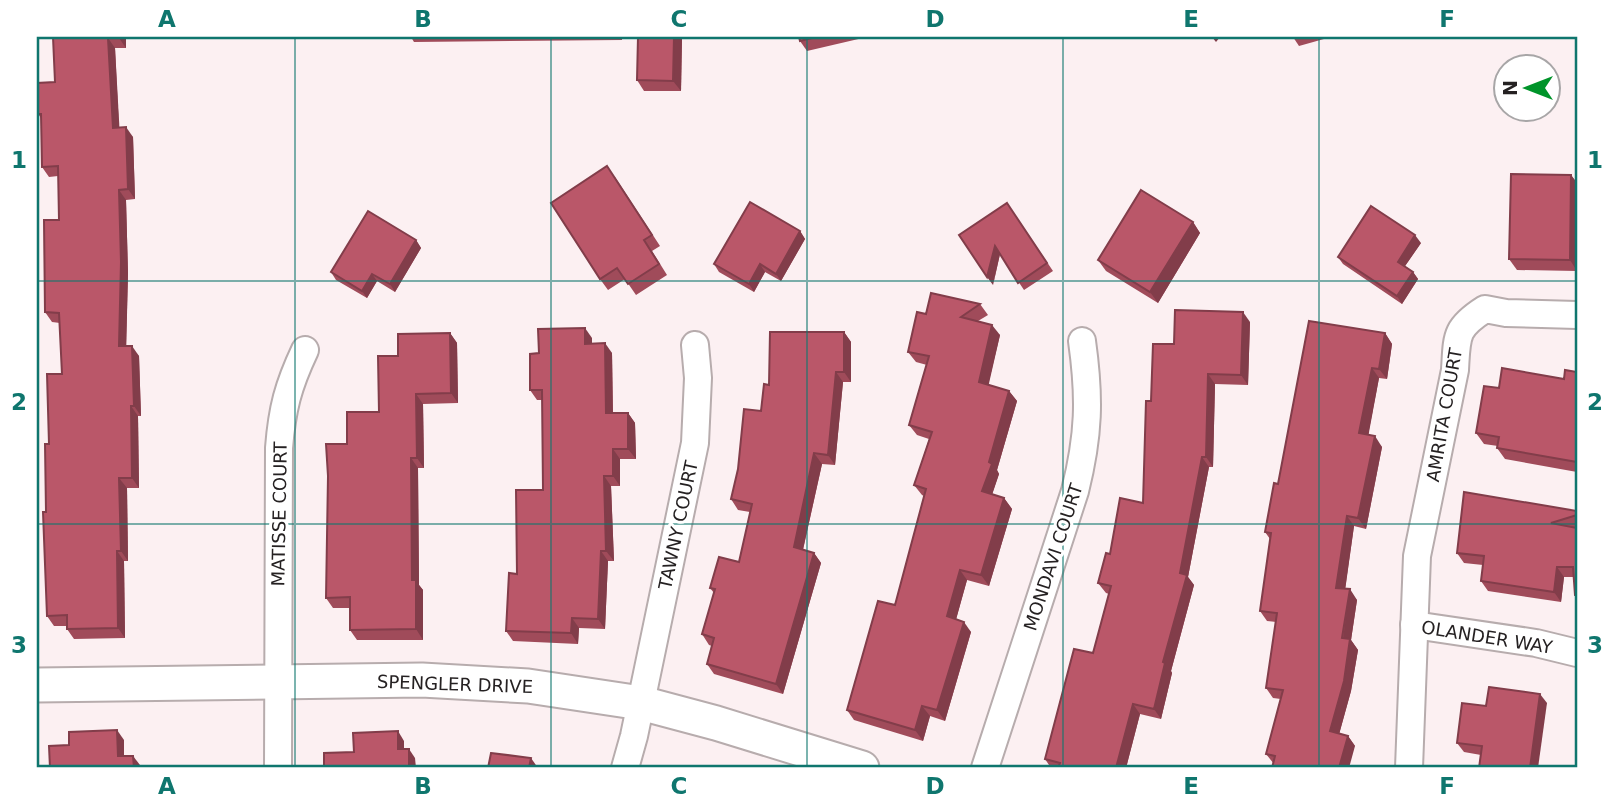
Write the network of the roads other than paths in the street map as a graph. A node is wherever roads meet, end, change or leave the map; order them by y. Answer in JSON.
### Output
{"nodes":[{"id":1,"x":1577,"y":316,"type":"edge"},
{"id":2,"x":1082,"y":341,"type":"dead end"},
{"id":3,"x":695,"y":345,"type":"dead end"},
{"id":4,"x":304,"y":350,"type":"dead end"},
{"id":5,"x":1414,"y":625,"type":"junction"},
{"id":6,"x":1577,"y":653,"type":"edge"},
{"id":7,"x":279,"y":683,"type":"junction"},
{"id":8,"x":37,"y":685,"type":"edge"},
{"id":9,"x":641,"y":703,"type":"junction"},
{"id":10,"x":278,"y":768,"type":"edge"},
{"id":11,"x":625,"y":768,"type":"edge"},
{"id":12,"x":862,"y":768,"type":"edge"},
{"id":13,"x":985,"y":768,"type":"edge"},
{"id":14,"x":1409,"y":768,"type":"edge"}],
"edges":[{"from":1,"to":5,"type":"street","name":"AMRITA COURT"},
{"from":2,"to":13,"type":"street","name":"MONDAVI COURT"},
{"from":3,"to":9,"type":"street","name":"TAWNY COURT"},
{"from":4,"to":7,"type":"street","name":"MATISSE COURT"},
{"from":5,"to":6,"type":"street","name":"OLANDER WAY"},
{"from":5,"to":14,"type":"street","name":"OLANDER WAY"},
{"from":7,"to":8,"type":"street","name":"SPENGLER DRIVE"},
{"from":7,"to":9,"type":"street","name":"SPENGLER DRIVE"},
{"from":7,"to":10,"type":"street","name":"MATISSE COURT"},
{"from":9,"to":11,"type":"street","name":"TAWNY COURT"},
{"from":9,"to":12,"type":"street","name":"SPENGLER DRIVE"}]}
